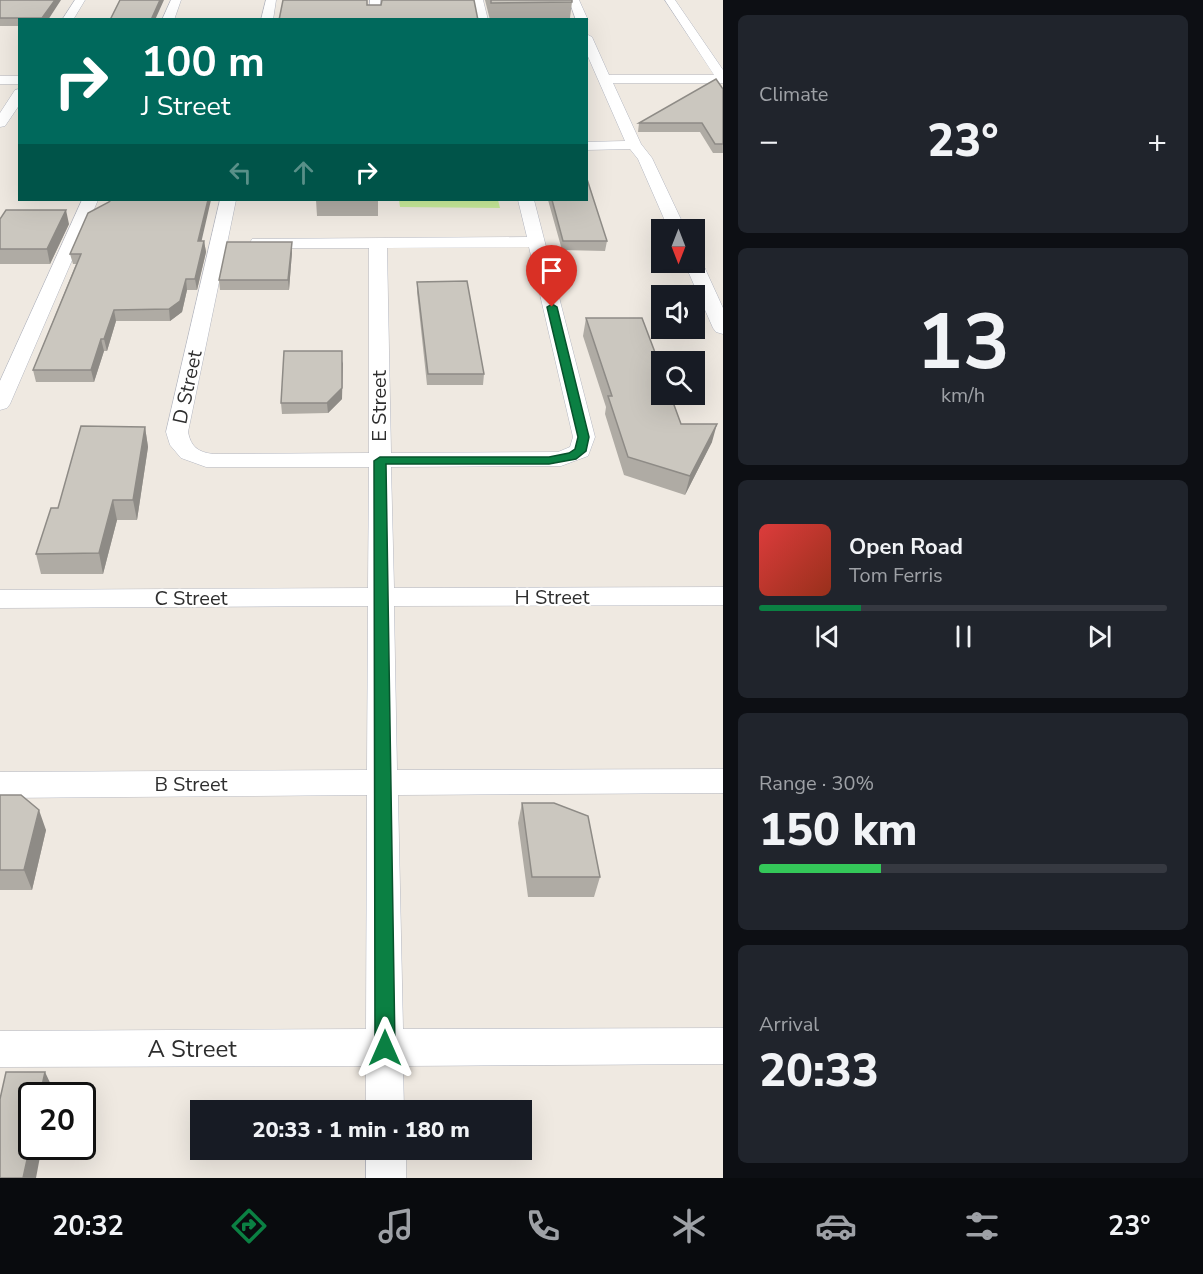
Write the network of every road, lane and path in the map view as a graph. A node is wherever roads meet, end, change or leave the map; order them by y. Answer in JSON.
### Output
{"nodes":[{"id":1,"x":80,"y":0,"type":"edge"},
{"id":2,"x":176,"y":0,"type":"edge"},
{"id":3,"x":271,"y":0,"type":"edge"},
{"id":4,"x":375,"y":0,"type":"edge"},
{"id":5,"x":478,"y":0,"type":"edge"},
{"id":6,"x":574,"y":0,"type":"edge"},
{"id":7,"x":670,"y":0,"type":"edge"},
{"id":8,"x":68,"y":18,"type":"edge"},
{"id":9,"x":169,"y":18,"type":"edge"},
{"id":10,"x":267,"y":18,"type":"edge"},
{"id":11,"x":375,"y":18,"type":"edge"},
{"id":12,"x":482,"y":18,"type":"edge"},
{"id":13,"x":581,"y":18,"type":"edge"},
{"id":14,"x":588,"y":43,"type":"edge"},
{"id":15,"x":597,"y":71,"type":"edge"},
{"id":16,"x":723,"y":79,"type":"edge"},
{"id":17,"x":0,"y":80,"type":"edge"},
{"id":18,"x":18,"y":80,"type":"edge"},
{"id":19,"x":18,"y":96,"type":"edge"},
{"id":20,"x":0,"y":123,"type":"edge"},
{"id":21,"x":634,"y":145,"type":"junction"},
{"id":22,"x":588,"y":146,"type":"edge"},
{"id":23,"x":90,"y":201,"type":"edge"},
{"id":24,"x":228,"y":201,"type":"edge"},
{"id":25,"x":526,"y":201,"type":"edge"},
{"id":26,"x":673,"y":219,"type":"edge"},
{"id":27,"x":537,"y":242,"type":"junction"},
{"id":28,"x":218,"y":243,"type":"junction"},
{"id":29,"x":378,"y":243,"type":"junction"},
{"id":30,"x":698,"y":273,"type":"edge"},
{"id":31,"x":723,"y":328,"type":"edge"},
{"id":32,"x":0,"y":404,"type":"edge"},
{"id":33,"x":380,"y":461,"type":"junction"},
{"id":34,"x":723,"y":596,"type":"edge"},
{"id":35,"x":382,"y":598,"type":"junction"},
{"id":36,"x":0,"y":599,"type":"edge"},
{"id":37,"x":723,"y":781,"type":"edge"},
{"id":38,"x":382,"y":783,"type":"junction"},
{"id":39,"x":0,"y":785,"type":"edge"},
{"id":40,"x":723,"y":1046,"type":"edge"},
{"id":41,"x":385,"y":1048,"type":"junction"},
{"id":42,"x":0,"y":1049,"type":"edge"},
{"id":43,"x":385,"y":1100,"type":"edge"},
{"id":44,"x":386,"y":1160,"type":"edge"},
{"id":45,"x":386,"y":1178,"type":"edge"}],
"edges":[{"from":1,"to":8,"type":"lane"},
{"from":2,"to":9,"type":"lane"},
{"from":3,"to":10,"type":"lane"},
{"from":4,"to":11,"type":"lane"},
{"from":5,"to":12,"type":"lane"},
{"from":6,"to":13,"type":"lane"},
{"from":7,"to":16,"type":"lane"},
{"from":14,"to":15,"type":"lane"},
{"from":15,"to":16,"type":"lane"},
{"from":15,"to":21,"type":"lane"},
{"from":17,"to":18,"type":"lane"},
{"from":19,"to":20,"type":"lane"},
{"from":21,"to":22,"type":"lane"},
{"from":21,"to":26,"type":"lane"},
{"from":23,"to":32,"type":"lane"},
{"from":24,"to":28,"type":"lane","name":"D Street"},
{"from":25,"to":27,"type":"lane"},
{"from":27,"to":29,"type":"lane"},
{"from":27,"to":33,"type":"lane","name":"D Street"},
{"from":28,"to":29,"type":"lane"},
{"from":28,"to":33,"type":"lane","name":"D Street"},
{"from":29,"to":33,"type":"lane","name":"E Street"},
{"from":30,"to":31,"type":"lane"},
{"from":33,"to":35,"type":"lane","name":"E Street"},
{"from":34,"to":35,"type":"lane","name":"H Street"},
{"from":35,"to":36,"type":"lane","name":"C Street"},
{"from":35,"to":38,"type":"lane","name":"E Street"},
{"from":37,"to":38,"type":"lane","name":"B Street"},
{"from":38,"to":39,"type":"lane","name":"B Street"},
{"from":38,"to":41,"type":"lane","name":"E Street"},
{"from":40,"to":41,"type":"lane","name":"A Street"},
{"from":41,"to":42,"type":"lane","name":"A Street"},
{"from":41,"to":43,"type":"lane","name":"E Street"},
{"from":44,"to":45,"type":"lane"}]}
